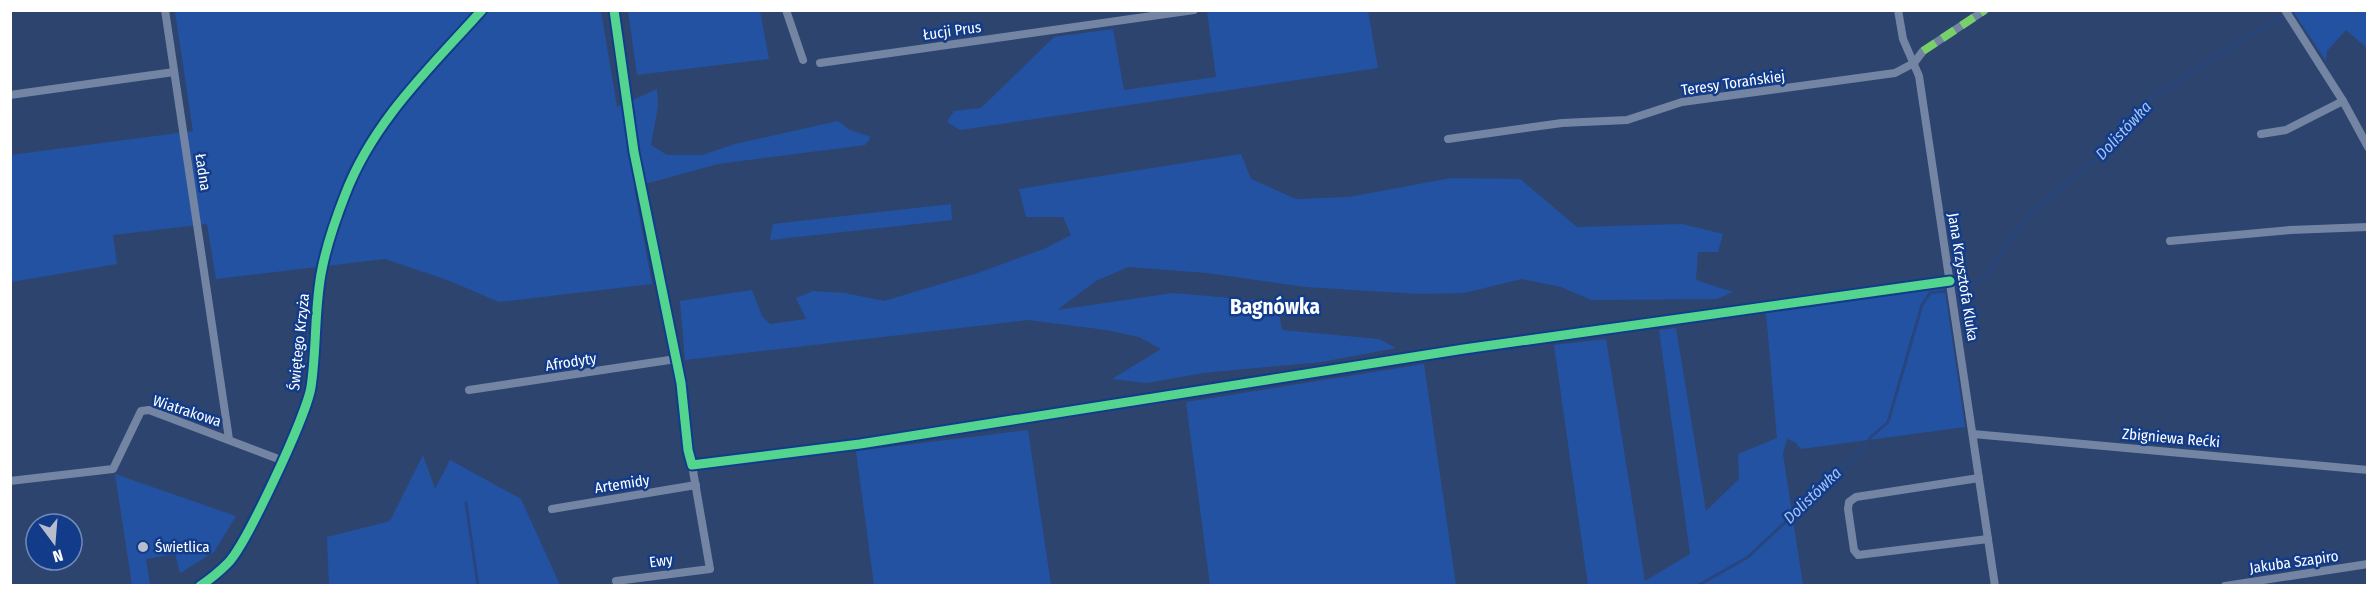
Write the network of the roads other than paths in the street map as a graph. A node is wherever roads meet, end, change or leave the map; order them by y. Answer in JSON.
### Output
{"nodes":[{"id":1,"x":165,"y":10,"type":"edge"},
{"id":2,"x":483,"y":10,"type":"edge"},
{"id":3,"x":614,"y":10,"type":"edge"},
{"id":4,"x":786,"y":10,"type":"edge"},
{"id":5,"x":1194,"y":10,"type":"edge"},
{"id":6,"x":1898,"y":10,"type":"edge"},
{"id":7,"x":1985,"y":10,"type":"edge"},
{"id":8,"x":2285,"y":10,"type":"edge"},
{"id":9,"x":803,"y":60,"type":"dead end"},
{"id":10,"x":820,"y":63,"type":"dead end"},
{"id":11,"x":1914,"y":63,"type":"junction"},
{"id":12,"x":174,"y":72,"type":"junction"},
{"id":13,"x":10,"y":95,"type":"edge"},
{"id":14,"x":2343,"y":101,"type":"junction"},
{"id":15,"x":2261,"y":134,"type":"dead end"},
{"id":16,"x":2365,"y":135,"type":"edge"},
{"id":17,"x":1448,"y":139,"type":"dead end"},
{"id":18,"x":2367,"y":147,"type":"edge"},
{"id":19,"x":2367,"y":227,"type":"edge"},
{"id":20,"x":2170,"y":241,"type":"dead end"},
{"id":21,"x":1950,"y":281,"type":"junction"},
{"id":22,"x":676,"y":359,"type":"junction"},
{"id":23,"x":469,"y":390,"type":"dead end"},
{"id":24,"x":1973,"y":434,"type":"junction"},
{"id":25,"x":230,"y":439,"type":"junction"},
{"id":26,"x":281,"y":460,"type":"junction"},
{"id":27,"x":692,"y":465,"type":"junction"},
{"id":28,"x":2367,"y":470,"type":"edge"},
{"id":29,"x":1979,"y":478,"type":"junction"},
{"id":30,"x":10,"y":481,"type":"edge"},
{"id":31,"x":696,"y":485,"type":"junction"},
{"id":32,"x":552,"y":509,"type":"dead end"},
{"id":33,"x":1988,"y":539,"type":"junction"},
{"id":34,"x":2367,"y":564,"type":"edge"},
{"id":35,"x":616,"y":581,"type":"dead end"},
{"id":36,"x":202,"y":585,"type":"edge"},
{"id":37,"x":1995,"y":585,"type":"edge"},
{"id":38,"x":2225,"y":585,"type":"edge"}],
"edges":[{"from":1,"to":12,"type":"street","name":"Ładna"},
{"from":2,"to":26,"type":"street","name":"Świętego Krzyża"},
{"from":3,"to":22,"type":"street"},
{"from":4,"to":9,"type":"street"},
{"from":5,"to":10,"type":"street","name":"Łucji Prus"},
{"from":6,"to":11,"type":"street","name":"Jana Krzysztofa Kluka"},
{"from":7,"to":11,"type":"street"},
{"from":8,"to":14,"type":"street"},
{"from":11,"to":17,"type":"street","name":"Teresy Torańskiej"},
{"from":11,"to":21,"type":"street","name":"Jana Krzysztofa Kluka"},
{"from":12,"to":13,"type":"street"},
{"from":12,"to":25,"type":"street","name":"Ładna"},
{"from":14,"to":15,"type":"street"},
{"from":14,"to":16,"type":"street"},
{"from":16,"to":18,"type":"street"},
{"from":19,"to":20,"type":"street"},
{"from":21,"to":24,"type":"street","name":"Jana Krzysztofa Kluka"},
{"from":21,"to":27,"type":"street"},
{"from":22,"to":23,"type":"street","name":"Afrodyty"},
{"from":22,"to":27,"type":"street"},
{"from":24,"to":28,"type":"street","name":"Zbigniewa Rećki"},
{"from":24,"to":29,"type":"street","name":"Jana Krzysztofa Kluka"},
{"from":25,"to":26,"type":"street","name":"Wiatrakowa"},
{"from":25,"to":30,"type":"street","name":"Wiatrakowa"},
{"from":26,"to":36,"type":"street","name":"Świętego Krzyża"},
{"from":27,"to":31,"type":"street"},
{"from":29,"to":33,"type":"street","name":"Jana Krzysztofa Kluka"},
{"from":29,"to":33,"type":"street"},
{"from":31,"to":32,"type":"street","name":"Artemidy"},
{"from":31,"to":35,"type":"street","name":"Ewy"},
{"from":33,"to":37,"type":"street","name":"Jana Krzysztofa Kluka"},
{"from":34,"to":38,"type":"street","name":"Jakuba Szapiro"}]}
